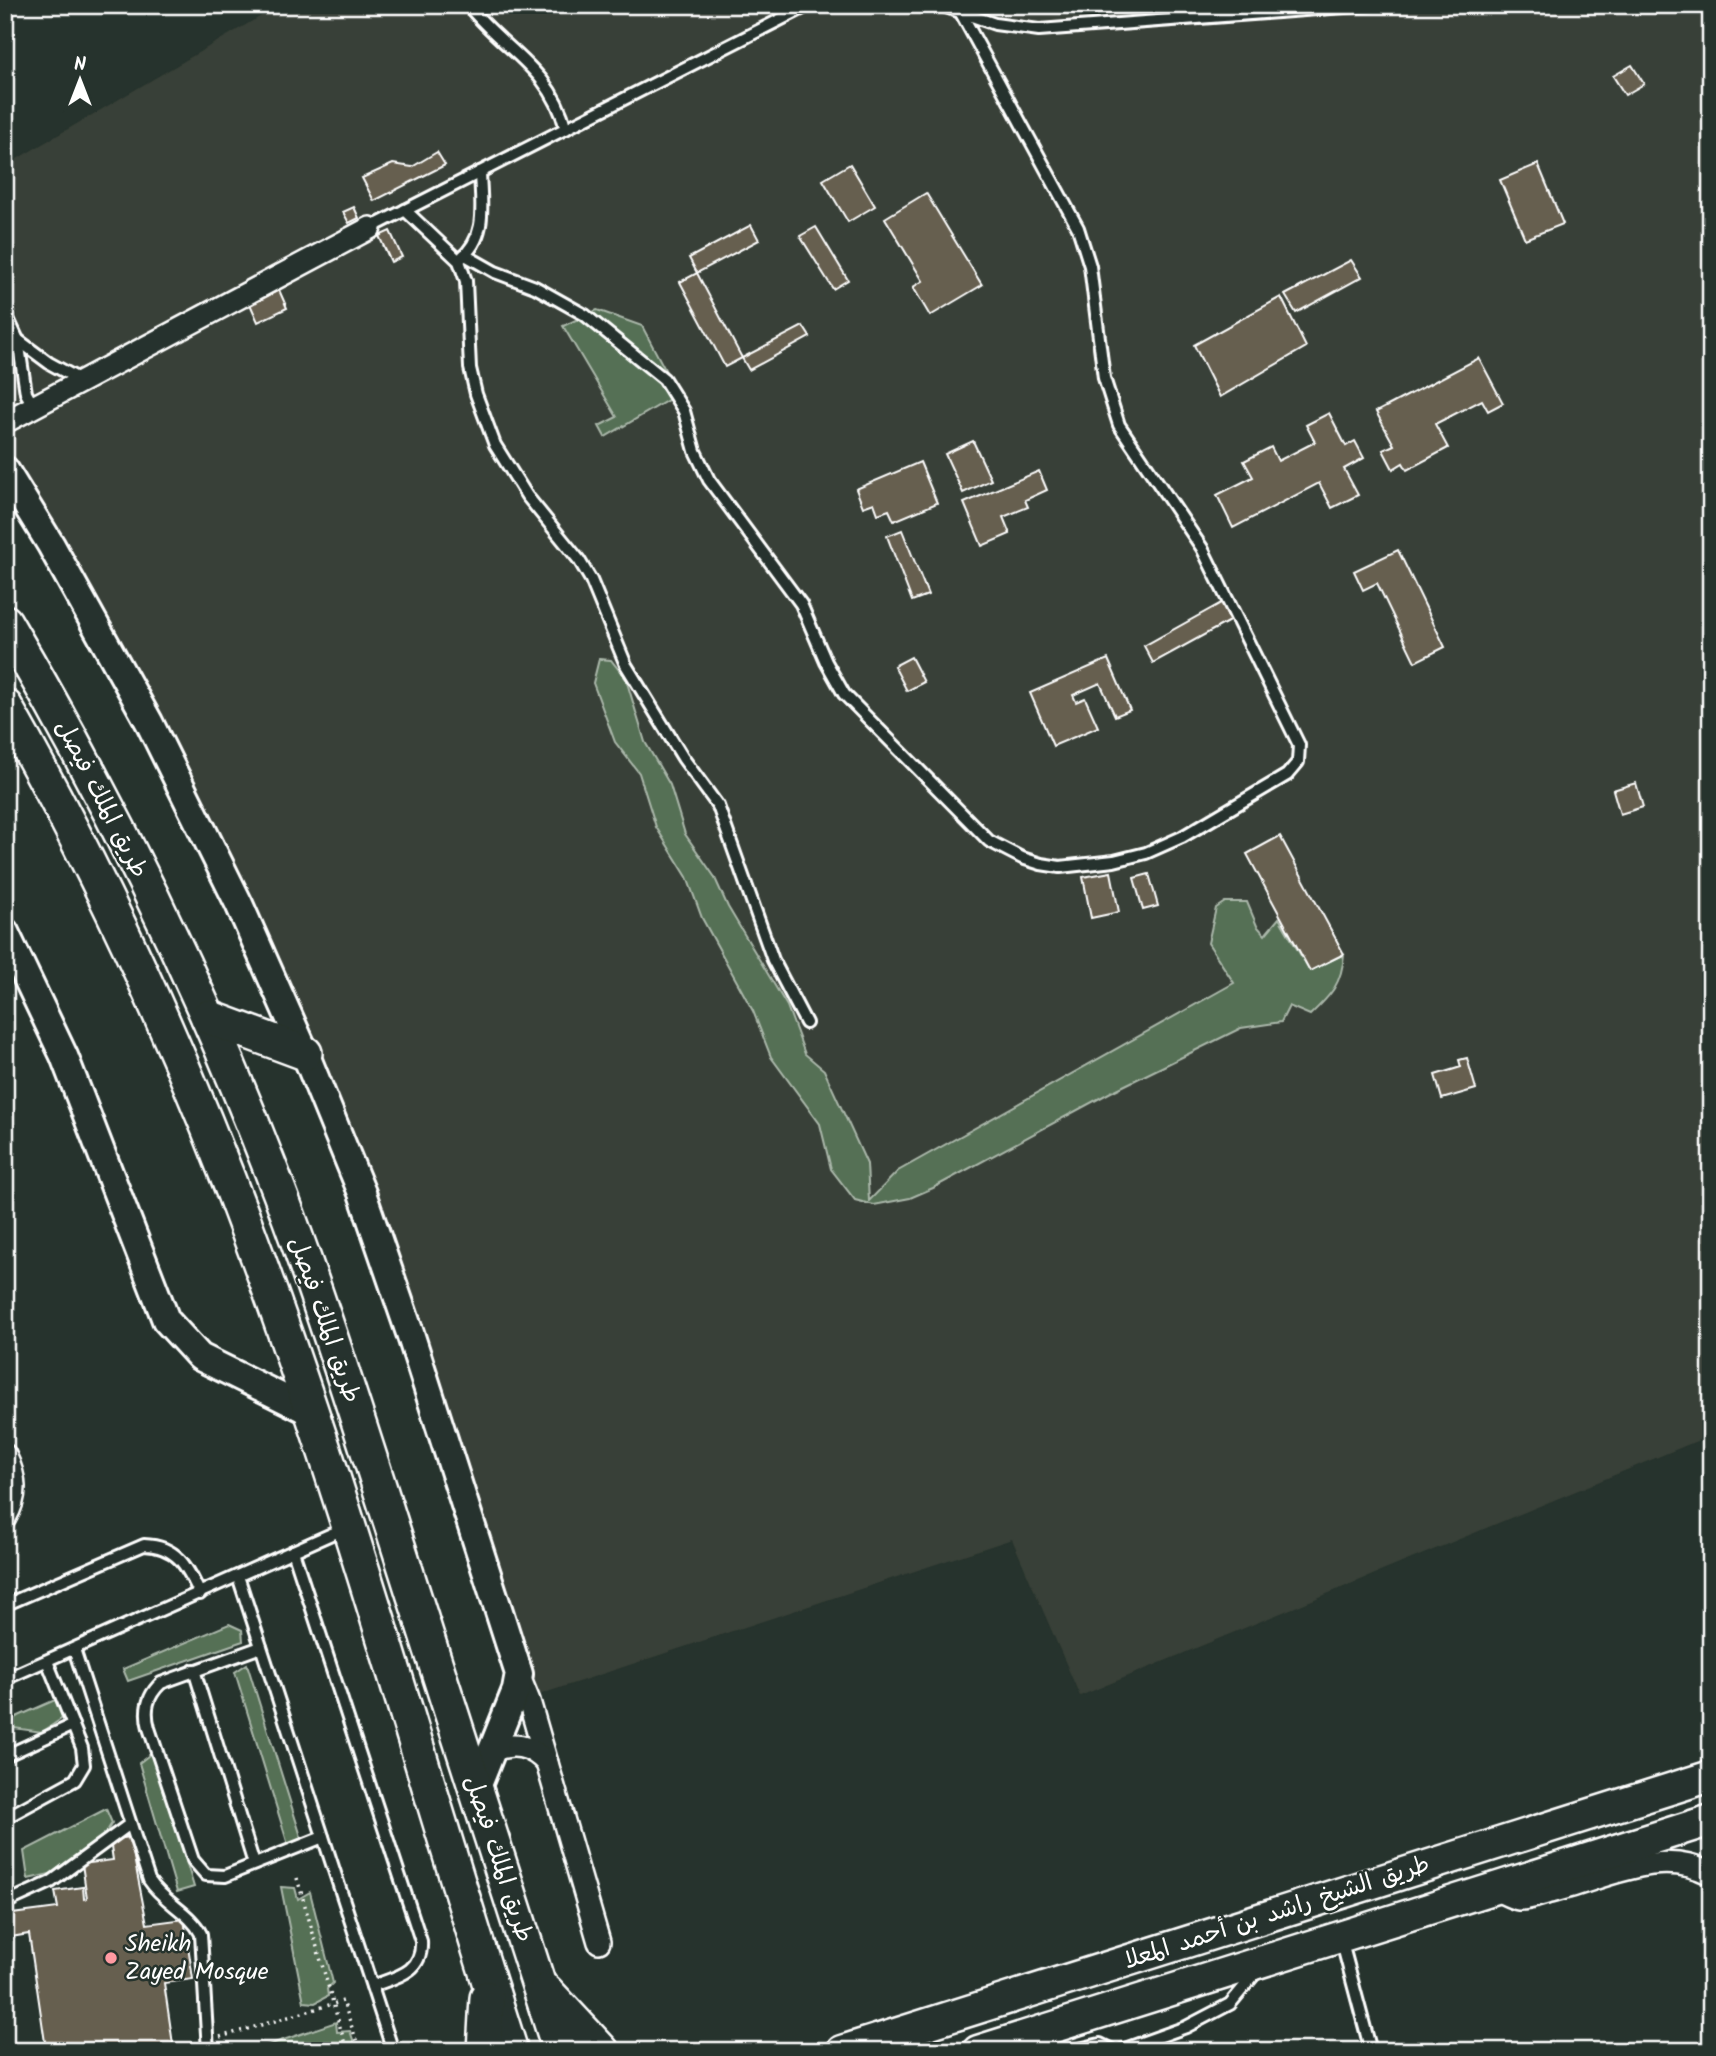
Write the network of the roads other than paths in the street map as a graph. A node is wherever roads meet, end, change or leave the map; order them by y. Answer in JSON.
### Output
{"nodes":[{"id":1,"x":468,"y":5,"type":"edge"},
{"id":2,"x":809,"y":5,"type":"edge"},
{"id":3,"x":940,"y":5,"type":"edge"},
{"id":4,"x":1371,"y":5,"type":"edge"},
{"id":5,"x":961,"y":13,"type":"junction"},
{"id":6,"x":566,"y":129,"type":"junction"},
{"id":7,"x":480,"y":172,"type":"junction"},
{"id":8,"x":405,"y":210,"type":"junction"},
{"id":9,"x":370,"y":228,"type":"joint"},
{"id":10,"x":462,"y":258,"type":"junction"},
{"id":11,"x":5,"y":312,"type":"edge"},
{"id":12,"x":18,"y":340,"type":"junction"},
{"id":13,"x":82,"y":380,"type":"junction"},
{"id":14,"x":34,"y":407,"type":"junction"},
{"id":15,"x":5,"y":422,"type":"edge"},
{"id":16,"x":5,"y":470,"type":"edge"},
{"id":17,"x":5,"y":622,"type":"edge"},
{"id":18,"x":5,"y":706,"type":"edge"},
{"id":19,"x":5,"y":932,"type":"edge"},
{"id":20,"x":208,"y":1017,"type":"junction"},
{"id":21,"x":806,"y":1023,"type":"dead end"},
{"id":22,"x":305,"y":1053,"type":"junction"},
{"id":23,"x":309,"y":1411,"type":"junction"},
{"id":24,"x":5,"y":1455,"type":"edge"},
{"id":25,"x":5,"y":1518,"type":"edge"},
{"id":26,"x":347,"y":1527,"type":"junction"},
{"id":27,"x":293,"y":1551,"type":"junction"},
{"id":28,"x":238,"y":1576,"type":"junction"},
{"id":29,"x":200,"y":1594,"type":"junction"},
{"id":30,"x":5,"y":1605,"type":"edge"},
{"id":31,"x":261,"y":1647,"type":"junction"},
{"id":32,"x":74,"y":1649,"type":"junction"},
{"id":33,"x":47,"y":1661,"type":"junction"},
{"id":34,"x":194,"y":1670,"type":"junction"},
{"id":35,"x":5,"y":1679,"type":"edge"},
{"id":36,"x":520,"y":1679,"type":"junction"},
{"id":37,"x":73,"y":1725,"type":"junction"},
{"id":38,"x":490,"y":1752,"type":"junction"},
{"id":39,"x":5,"y":1756,"type":"edge"},
{"id":40,"x":547,"y":1763,"type":"junction"},
{"id":41,"x":1711,"y":1776,"type":"edge"},
{"id":42,"x":476,"y":1790,"type":"junction"},
{"id":43,"x":5,"y":1818,"type":"edge"},
{"id":44,"x":1711,"y":1820,"type":"edge"},
{"id":45,"x":130,"y":1824,"type":"junction"},
{"id":46,"x":323,"y":1837,"type":"junction"},
{"id":47,"x":254,"y":1864,"type":"junction"},
{"id":48,"x":1711,"y":1874,"type":"edge"},
{"id":49,"x":1494,"y":1889,"type":"junction"},
{"id":50,"x":5,"y":1903,"type":"edge"},
{"id":51,"x":1341,"y":1937,"type":"junction"},
{"id":52,"x":599,"y":1942,"type":"dead end"},
{"id":53,"x":1266,"y":1960,"type":"junction"},
{"id":54,"x":488,"y":1978,"type":"junction"},
{"id":55,"x":537,"y":1980,"type":"junction"},
{"id":56,"x":372,"y":1986,"type":"junction"},
{"id":57,"x":1149,"y":2041,"type":"junction"},
{"id":58,"x":208,"y":2045,"type":"edge"},
{"id":59,"x":393,"y":2051,"type":"edge"},
{"id":60,"x":484,"y":2051,"type":"edge"},
{"id":61,"x":512,"y":2051,"type":"edge"},
{"id":62,"x":560,"y":2051,"type":"edge"},
{"id":63,"x":602,"y":2051,"type":"edge"},
{"id":64,"x":842,"y":2051,"type":"edge"},
{"id":65,"x":978,"y":2051,"type":"edge"},
{"id":66,"x":1071,"y":2051,"type":"edge"},
{"id":67,"x":1116,"y":2051,"type":"edge"},
{"id":68,"x":1140,"y":2051,"type":"edge"},
{"id":69,"x":1371,"y":2051,"type":"edge"}],
"edges":[{"from":1,"to":6,"type":"lane"},
{"from":2,"to":6,"type":"lane"},
{"from":3,"to":5,"type":"lane"},
{"from":4,"to":5,"type":"lane"},
{"from":5,"to":10,"type":"lane"},
{"from":6,"to":7,"type":"lane"},
{"from":7,"to":8,"type":"lane"},
{"from":7,"to":10,"type":"lane"},
{"from":8,"to":9,"type":"lane"},
{"from":8,"to":10,"type":"lane"},
{"from":9,"to":13,"type":"street"},
{"from":10,"to":21,"type":"lane"},
{"from":11,"to":12,"type":"lane"},
{"from":12,"to":13,"type":"lane"},
{"from":12,"to":14,"type":"lane"},
{"from":13,"to":14,"type":"street"},
{"from":14,"to":15,"type":"street"},
{"from":16,"to":22,"type":"street"},
{"from":17,"to":20,"type":"main road","name":"طريق الملك فيصل"},
{"from":18,"to":23,"type":"main road","name":"طريق الملك فيصل"},
{"from":19,"to":23,"type":"street"},
{"from":20,"to":22,"type":"main road"},
{"from":20,"to":42,"type":"main road","name":"طريق الملك فيصل"},
{"from":22,"to":36,"type":"street"},
{"from":23,"to":26,"type":"main road","name":"طريق الملك فيصل"},
{"from":24,"to":25,"type":"street"},
{"from":26,"to":27,"type":"lane"},
{"from":26,"to":54,"type":"main road","name":"طريق الملك فيصل"},
{"from":27,"to":28,"type":"lane"},
{"from":27,"to":56,"type":"lane"},
{"from":28,"to":29,"type":"lane"},
{"from":28,"to":31,"type":"lane"},
{"from":29,"to":30,"type":"lane"},
{"from":29,"to":32,"type":"lane"},
{"from":31,"to":34,"type":"lane"},
{"from":31,"to":46,"type":"lane"},
{"from":32,"to":33,"type":"lane"},
{"from":32,"to":45,"type":"lane"},
{"from":33,"to":35,"type":"lane"},
{"from":33,"to":37,"type":"lane"},
{"from":34,"to":47,"type":"lane"},
{"from":34,"to":47,"type":"lane"},
{"from":36,"to":38,"type":"street"},
{"from":36,"to":40,"type":"street"},
{"from":37,"to":39,"type":"lane"},
{"from":37,"to":43,"type":"lane"},
{"from":38,"to":40,"type":"street"},
{"from":38,"to":42,"type":"street"},
{"from":40,"to":52,"type":"street"},
{"from":41,"to":64,"type":"main road","name":"طريق الشيخ راشد بن أحمد المعلا"},
{"from":42,"to":55,"type":"main road","name":"طريق الملك فيصل"},
{"from":44,"to":49,"type":"main road","name":"طريق الشيخ راشد بن أحمد المعلا"},
{"from":45,"to":50,"type":"lane"},
{"from":45,"to":58,"type":"lane"},
{"from":46,"to":47,"type":"lane"},
{"from":46,"to":56,"type":"lane"},
{"from":48,"to":49,"type":"street"},
{"from":49,"to":51,"type":"main road","name":"طريق الشيخ راشد بن أحمد المعلا"},
{"from":51,"to":53,"type":"main road","name":"طريق الشيخ راشد بن أحمد المعلا"},
{"from":51,"to":69,"type":"lane"},
{"from":53,"to":57,"type":"lane"},
{"from":53,"to":65,"type":"main road","name":"طريق الشيخ راشد بن أحمد المعلا"},
{"from":54,"to":60,"type":"main road"},
{"from":54,"to":61,"type":"main road","name":"طريق الملك فيصل"},
{"from":55,"to":62,"type":"main road","name":"طريق الملك فيصل"},
{"from":55,"to":63,"type":"main road"},
{"from":56,"to":59,"type":"lane"},
{"from":57,"to":67,"type":"lane"},
{"from":57,"to":68,"type":"lane"},
{"from":66,"to":67,"type":"lane"}]}
